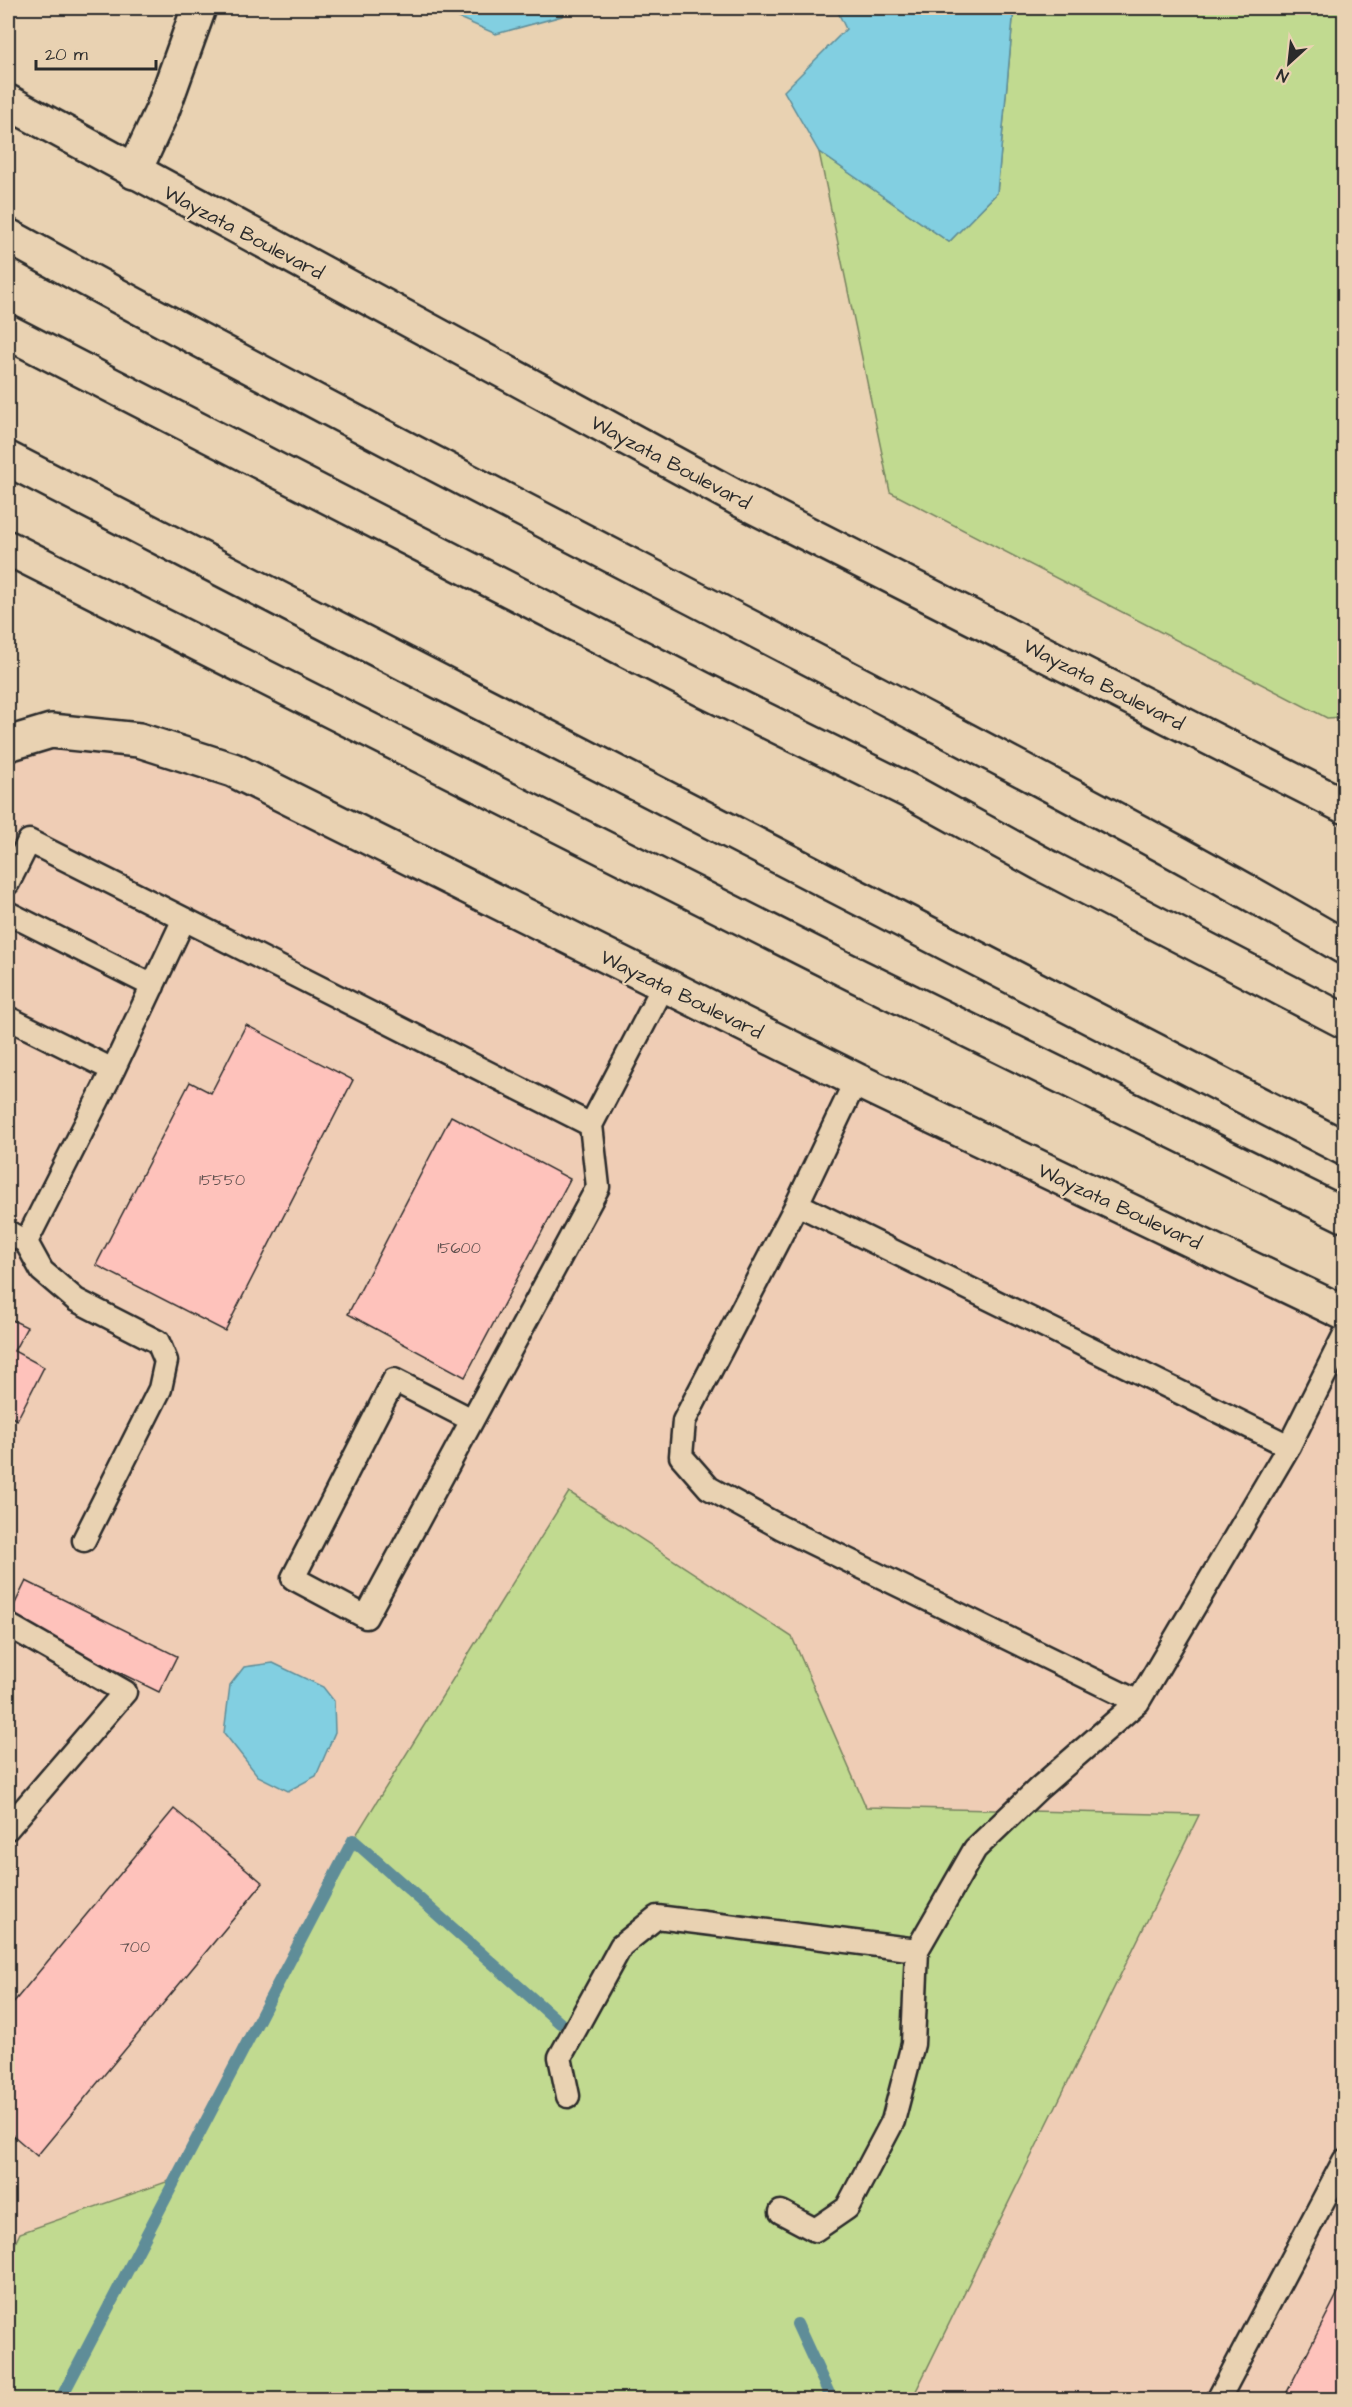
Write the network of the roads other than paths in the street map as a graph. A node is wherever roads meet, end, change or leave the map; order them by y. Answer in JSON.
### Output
{"nodes":[{"id":1,"x":193,"y":12,"type":"edge"},
{"id":2,"x":8,"y":102,"type":"edge"},
{"id":3,"x":134,"y":172,"type":"junction"},
{"id":4,"x":8,"y":236,"type":"edge"},
{"id":5,"x":8,"y":332,"type":"edge"},
{"id":6,"x":8,"y":459,"type":"edge"},
{"id":7,"x":8,"y":548,"type":"edge"},
{"id":8,"x":8,"y":744,"type":"edge"},
{"id":9,"x":1344,"y":806,"type":"edge"},
{"id":10,"x":8,"y":883,"type":"edge"},
{"id":11,"x":8,"y":914,"type":"edge"},
{"id":12,"x":184,"y":919,"type":"junction"},
{"id":13,"x":1344,"y":947,"type":"edge"},
{"id":14,"x":664,"y":985,"type":"junction"},
{"id":15,"x":153,"y":986,"type":"junction"},
{"id":16,"x":8,"y":1018,"type":"edge"},
{"id":17,"x":1344,"y":1021,"type":"edge"},
{"id":18,"x":113,"y":1070,"type":"junction"},
{"id":19,"x":856,"y":1080,"type":"junction"},
{"id":20,"x":591,"y":1125,"type":"junction"},
{"id":21,"x":1344,"y":1148,"type":"edge"},
{"id":22,"x":797,"y":1204,"type":"junction"},
{"id":23,"x":1344,"y":1215,"type":"edge"},
{"id":24,"x":17,"y":1237,"type":"edge"},
{"id":25,"x":1344,"y":1312,"type":"edge"},
{"id":26,"x":1344,"y":1336,"type":"edge"},
{"id":27,"x":472,"y":1420,"type":"junction"},
{"id":28,"x":1289,"y":1446,"type":"junction"},
{"id":29,"x":84,"y":1540,"type":"dead end"},
{"id":30,"x":8,"y":1625,"type":"edge"},
{"id":31,"x":1138,"y":1702,"type":"junction"},
{"id":32,"x":8,"y":1827,"type":"edge"},
{"id":33,"x":917,"y":1950,"type":"junction"},
{"id":34,"x":568,"y":2096,"type":"dead end"},
{"id":35,"x":1344,"y":2161,"type":"edge"},
{"id":36,"x":781,"y":2212,"type":"dead end"},
{"id":37,"x":1218,"y":2400,"type":"edge"}],
"edges":[{"from":1,"to":3,"type":"main road"},
{"from":2,"to":3,"type":"main road","name":"Wayzata Boulevard"},
{"from":3,"to":9,"type":"main road","name":"Wayzata Boulevard"},
{"from":4,"to":13,"type":"main road"},
{"from":5,"to":17,"type":"main road"},
{"from":6,"to":21,"type":"main road"},
{"from":7,"to":23,"type":"main road"},
{"from":8,"to":14,"type":"main road","name":"Wayzata Boulevard"},
{"from":10,"to":12,"type":"lane"},
{"from":11,"to":15,"type":"lane"},
{"from":12,"to":15,"type":"lane"},
{"from":12,"to":20,"type":"lane"},
{"from":14,"to":19,"type":"main road","name":"Wayzata Boulevard"},
{"from":14,"to":20,"type":"lane"},
{"from":15,"to":18,"type":"lane"},
{"from":16,"to":18,"type":"lane"},
{"from":18,"to":24,"type":"lane"},
{"from":19,"to":22,"type":"lane"},
{"from":19,"to":25,"type":"main road","name":"Wayzata Boulevard"},
{"from":20,"to":27,"type":"lane"},
{"from":22,"to":28,"type":"lane"},
{"from":22,"to":31,"type":"lane"},
{"from":24,"to":29,"type":"lane"},
{"from":26,"to":28,"type":"lane"},
{"from":27,"to":27,"type":"lane"},
{"from":28,"to":31,"type":"lane"},
{"from":30,"to":32,"type":"lane"},
{"from":31,"to":33,"type":"lane"},
{"from":33,"to":34,"type":"lane"},
{"from":33,"to":36,"type":"lane"},
{"from":35,"to":37,"type":"lane"}]}
